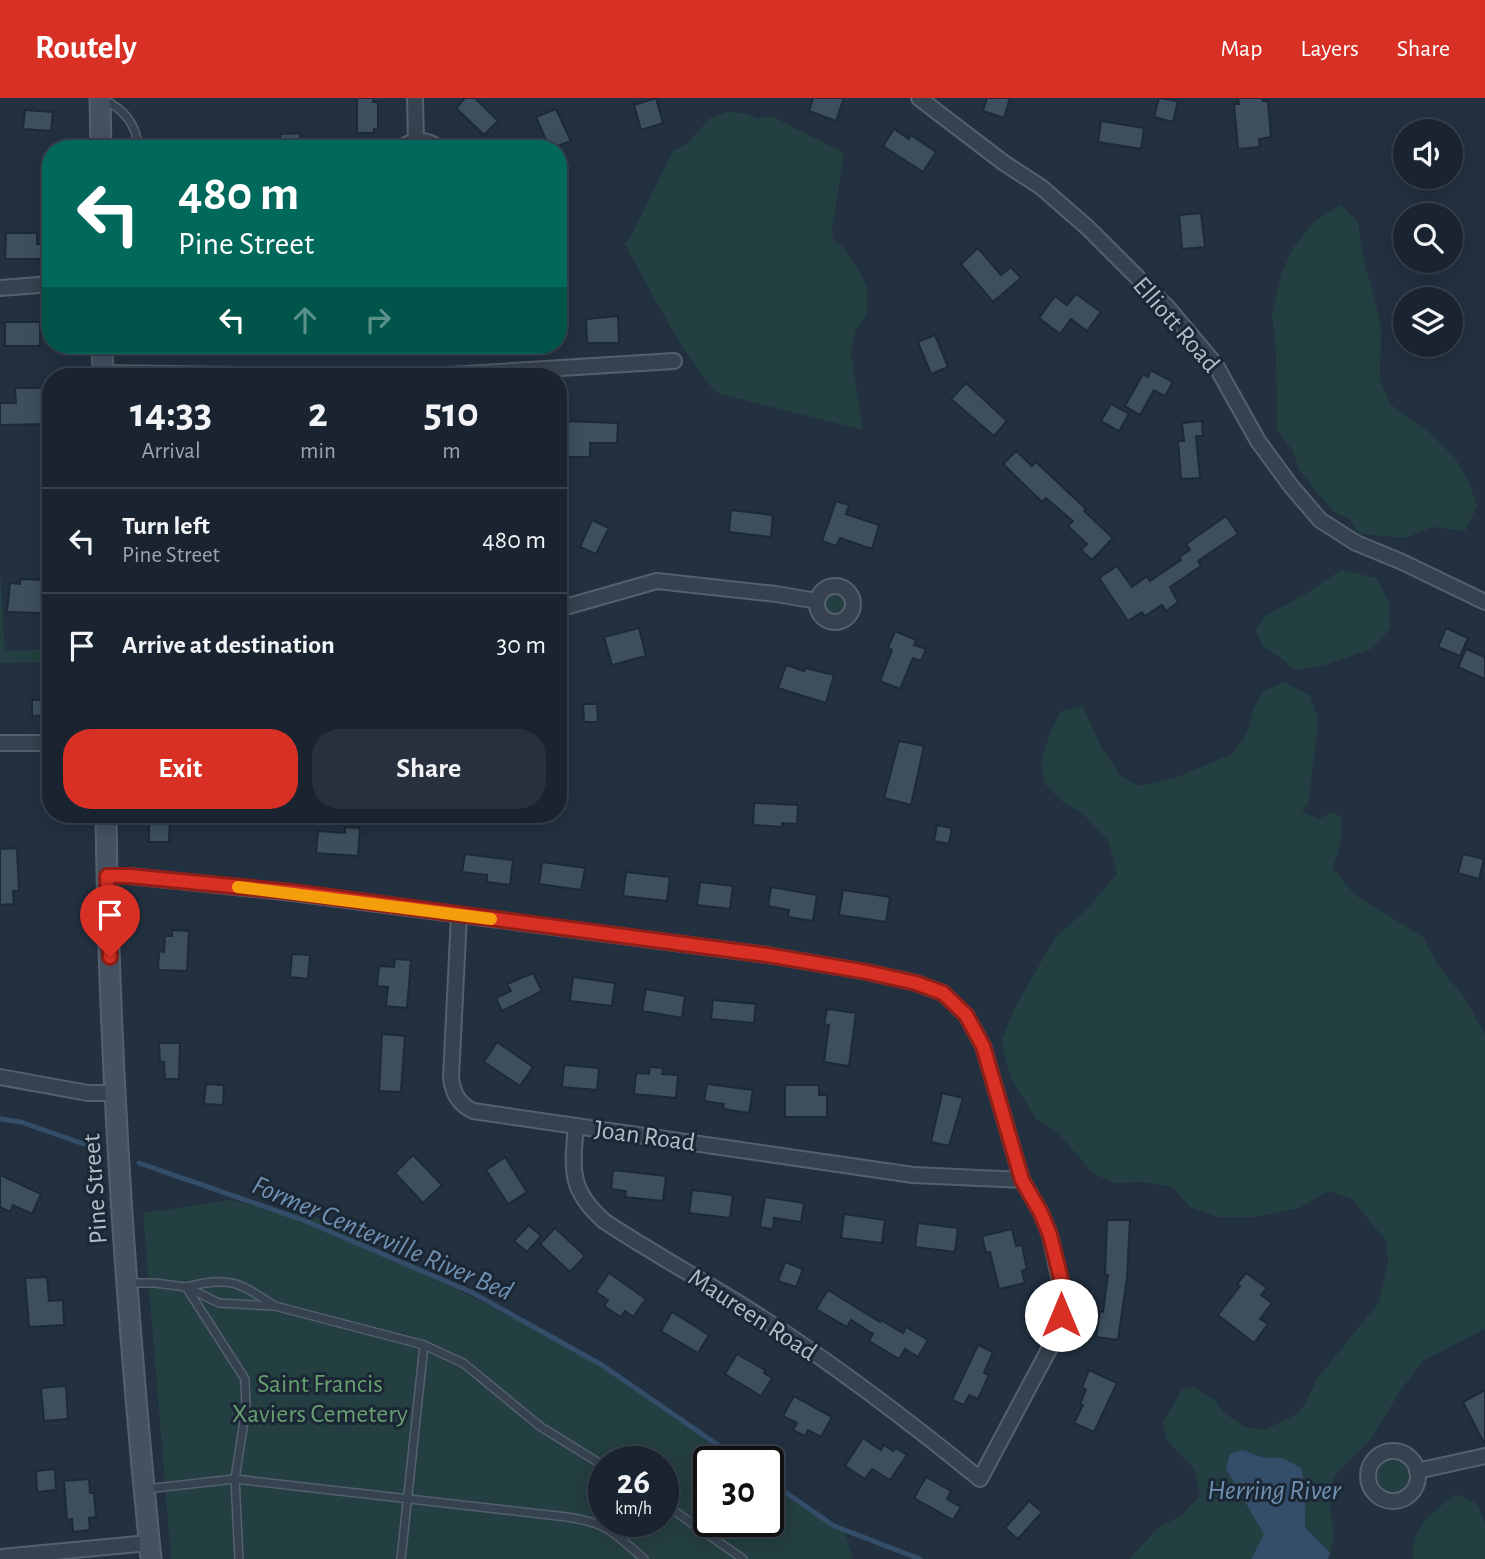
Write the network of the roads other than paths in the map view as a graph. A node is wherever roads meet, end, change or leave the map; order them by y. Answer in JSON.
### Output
{"nodes":[{"id":1,"x":101,"y":98,"type":"edge"},
{"id":2,"x":415,"y":98,"type":"edge"},
{"id":3,"x":919,"y":98,"type":"edge"},
{"id":4,"x":101,"y":140,"type":"edge"},
{"id":5,"x":136,"y":140,"type":"edge"},
{"id":6,"x":416,"y":140,"type":"edge"},
{"id":7,"x":42,"y":285,"type":"edge"},
{"id":8,"x":0,"y":288,"type":"edge"},
{"id":9,"x":674,"y":361,"type":"dead end"},
{"id":10,"x":562,"y":368,"type":"edge"},
{"id":11,"x":817,"y":601,"type":"dead end"},
{"id":12,"x":1485,"y":602,"type":"edge"},
{"id":13,"x":567,"y":606,"type":"edge"},
{"id":14,"x":0,"y":743,"type":"edge"},
{"id":15,"x":42,"y":743,"type":"edge"},
{"id":16,"x":106,"y":823,"type":"edge"},
{"id":17,"x":107,"y":876,"type":"junction"},
{"id":18,"x":459,"y":915,"type":"junction"},
{"id":19,"x":0,"y":1077,"type":"edge"},
{"id":20,"x":114,"y":1093,"type":"junction"},
{"id":21,"x":576,"y":1126,"type":"junction"},
{"id":22,"x":1022,"y":1180,"type":"junction"},
{"id":23,"x":127,"y":1283,"type":"junction"},
{"id":24,"x":186,"y":1287,"type":"junction"},
{"id":25,"x":275,"y":1306,"type":"junction"},
{"id":26,"x":424,"y":1345,"type":"junction"},
{"id":27,"x":588,"y":1456,"type":"edge"},
{"id":28,"x":1485,"y":1456,"type":"edge"},
{"id":29,"x":1417,"y":1471,"type":"dead end"},
{"id":30,"x":235,"y":1479,"type":"junction"},
{"id":31,"x":144,"y":1490,"type":"junction"},
{"id":32,"x":408,"y":1498,"type":"junction"},
{"id":33,"x":679,"y":1514,"type":"edge"},
{"id":34,"x":150,"y":1551,"type":"edge"},
{"id":35,"x":0,"y":1556,"type":"edge"},
{"id":36,"x":239,"y":1559,"type":"edge"},
{"id":37,"x":401,"y":1559,"type":"edge"},
{"id":38,"x":644,"y":1559,"type":"edge"},
{"id":39,"x":743,"y":1559,"type":"edge"}],
"edges":[{"from":1,"to":4,"type":"main road"},
{"from":1,"to":5,"type":"lane"},
{"from":2,"to":6,"type":"street"},
{"from":3,"to":12,"type":"street","name":"Elliott Road"},
{"from":7,"to":8,"type":"street"},
{"from":9,"to":10,"type":"street"},
{"from":11,"to":13,"type":"street"},
{"from":14,"to":15,"type":"street"},
{"from":16,"to":17,"type":"main road","name":"Pine Street"},
{"from":17,"to":18,"type":"street"},
{"from":17,"to":20,"type":"main road","name":"Pine Street"},
{"from":18,"to":21,"type":"street","name":"Joan Road"},
{"from":18,"to":22,"type":"street"},
{"from":19,"to":20,"type":"street"},
{"from":20,"to":23,"type":"main road","name":"Pine Street"},
{"from":21,"to":22,"type":"street","name":"Joan Road"},
{"from":21,"to":22,"type":"street","name":"Maureen Road"},
{"from":23,"to":24,"type":"lane"},
{"from":23,"to":31,"type":"main road","name":"Pine Street"},
{"from":24,"to":25,"type":"lane"},
{"from":24,"to":25,"type":"lane"},
{"from":24,"to":30,"type":"lane"},
{"from":25,"to":26,"type":"lane"},
{"from":26,"to":27,"type":"lane"},
{"from":26,"to":32,"type":"lane"},
{"from":28,"to":29,"type":"street"},
{"from":30,"to":31,"type":"lane"},
{"from":30,"to":32,"type":"lane"},
{"from":30,"to":36,"type":"lane"},
{"from":31,"to":34,"type":"main road","name":"Pine Street"},
{"from":32,"to":37,"type":"lane"},
{"from":32,"to":38,"type":"lane"},
{"from":33,"to":39,"type":"lane"},
{"from":34,"to":35,"type":"street"}]}
